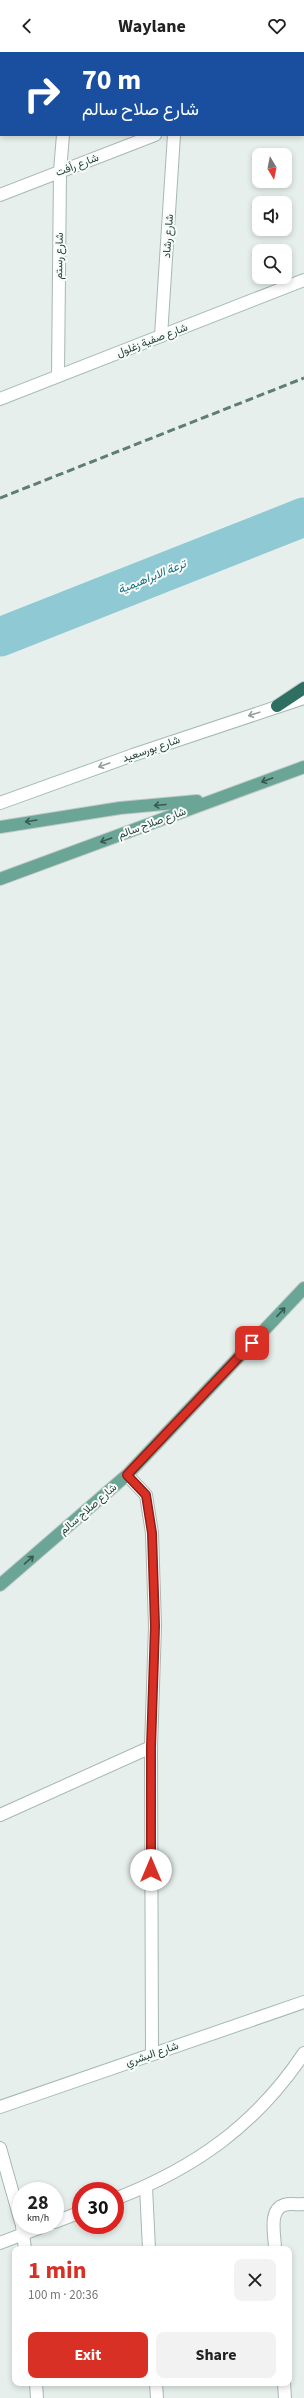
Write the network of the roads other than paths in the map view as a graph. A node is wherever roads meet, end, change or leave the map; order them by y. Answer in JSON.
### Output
{"nodes":[{"id":1,"x":64,"y":136,"type":"edge"},
{"id":2,"x":152,"y":136,"type":"edge"},
{"id":3,"x":174,"y":136,"type":"edge"},
{"id":4,"x":60,"y":172,"type":"junction"},
{"id":5,"x":0,"y":195,"type":"edge"},
{"id":6,"x":304,"y":280,"type":"edge"},
{"id":7,"x":161,"y":336,"type":"junction"},
{"id":8,"x":58,"y":376,"type":"junction"},
{"id":9,"x":0,"y":399,"type":"edge"},
{"id":10,"x":304,"y":688,"type":"edge"},
{"id":11,"x":304,"y":698,"type":"edge"},
{"id":12,"x":277,"y":706,"type":"junction"},
{"id":13,"x":304,"y":767,"type":"edge"},
{"id":14,"x":212,"y":800,"type":"junction"},
{"id":15,"x":0,"y":803,"type":"edge"},
{"id":16,"x":0,"y":827,"type":"edge"},
{"id":17,"x":0,"y":879,"type":"edge"},
{"id":18,"x":304,"y":1288,"type":"edge"},
{"id":19,"x":127,"y":1475,"type":"junction"},
{"id":20,"x":0,"y":1585,"type":"edge"},
{"id":21,"x":151,"y":1747,"type":"junction"},
{"id":22,"x":0,"y":1815,"type":"edge"},
{"id":23,"x":304,"y":2002,"type":"edge"},
{"id":24,"x":152,"y":2053,"type":"junction"},
{"id":25,"x":304,"y":2053,"type":"edge"},
{"id":26,"x":0,"y":2107,"type":"edge"},
{"id":27,"x":0,"y":2148,"type":"edge"},
{"id":28,"x":146,"y":2187,"type":"junction"},
{"id":29,"x":12,"y":2190,"type":"edge"},
{"id":30,"x":124,"y":2196,"type":"edge"},
{"id":31,"x":304,"y":2204,"type":"edge"},
{"id":32,"x":16,"y":2234,"type":"edge"},
{"id":33,"x":23,"y":2234,"type":"edge"},
{"id":34,"x":0,"y":2243,"type":"edge"},
{"id":35,"x":25,"y":2246,"type":"edge"},
{"id":36,"x":149,"y":2246,"type":"edge"},
{"id":37,"x":275,"y":2246,"type":"edge"},
{"id":38,"x":36,"y":2386,"type":"edge"},
{"id":39,"x":156,"y":2386,"type":"edge"},
{"id":40,"x":284,"y":2386,"type":"edge"},
{"id":41,"x":37,"y":2398,"type":"edge"},
{"id":42,"x":157,"y":2398,"type":"edge"},
{"id":43,"x":285,"y":2398,"type":"edge"}],
"edges":[{"from":1,"to":4,"type":"street","name":"شارع رستم"},
{"from":2,"to":4,"type":"street","name":"شارع رأفت"},
{"from":3,"to":7,"type":"street","name":"شارع رشاد"},
{"from":4,"to":5,"type":"street","name":"شارع رأفت"},
{"from":4,"to":8,"type":"street","name":"شارع رستم"},
{"from":6,"to":7,"type":"street","name":"شارع صفية زغلول"},
{"from":7,"to":8,"type":"street","name":"شارع صفية زغلول"},
{"from":8,"to":9,"type":"street","name":"شارع صفية زغلول"},
{"from":10,"to":12,"type":"highway"},
{"from":11,"to":12,"type":"street","name":"شارع بورسعيد"},
{"from":12,"to":15,"type":"street","name":"شارع بورسعيد","one_way":true},
{"from":13,"to":14,"type":"main road","name":"شارع صلاح سالم","one_way":true},
{"from":14,"to":16,"type":"main road","one_way":true},
{"from":14,"to":17,"type":"main road","name":"شارع صلاح سالم","one_way":true},
{"from":19,"to":18,"type":"main road","name":"شارع صلاح سالم","one_way":true},
{"from":20,"to":19,"type":"main road","name":"شارع صلاح سالم","one_way":true},
{"from":19,"to":21,"type":"street"},
{"from":21,"to":22,"type":"street"},
{"from":21,"to":24,"type":"street"},
{"from":23,"to":24,"type":"street","name":"شارع البشري"},
{"from":24,"to":26,"type":"street","name":"شارع البشري"},
{"from":25,"to":28,"type":"street"},
{"from":27,"to":29,"type":"street"},
{"from":28,"to":30,"type":"street"},
{"from":28,"to":36,"type":"street"},
{"from":31,"to":37,"type":"street"},
{"from":32,"to":34,"type":"street"},
{"from":33,"to":35,"type":"street"},
{"from":38,"to":41,"type":"street"},
{"from":39,"to":42,"type":"street"},
{"from":40,"to":43,"type":"street"}]}
